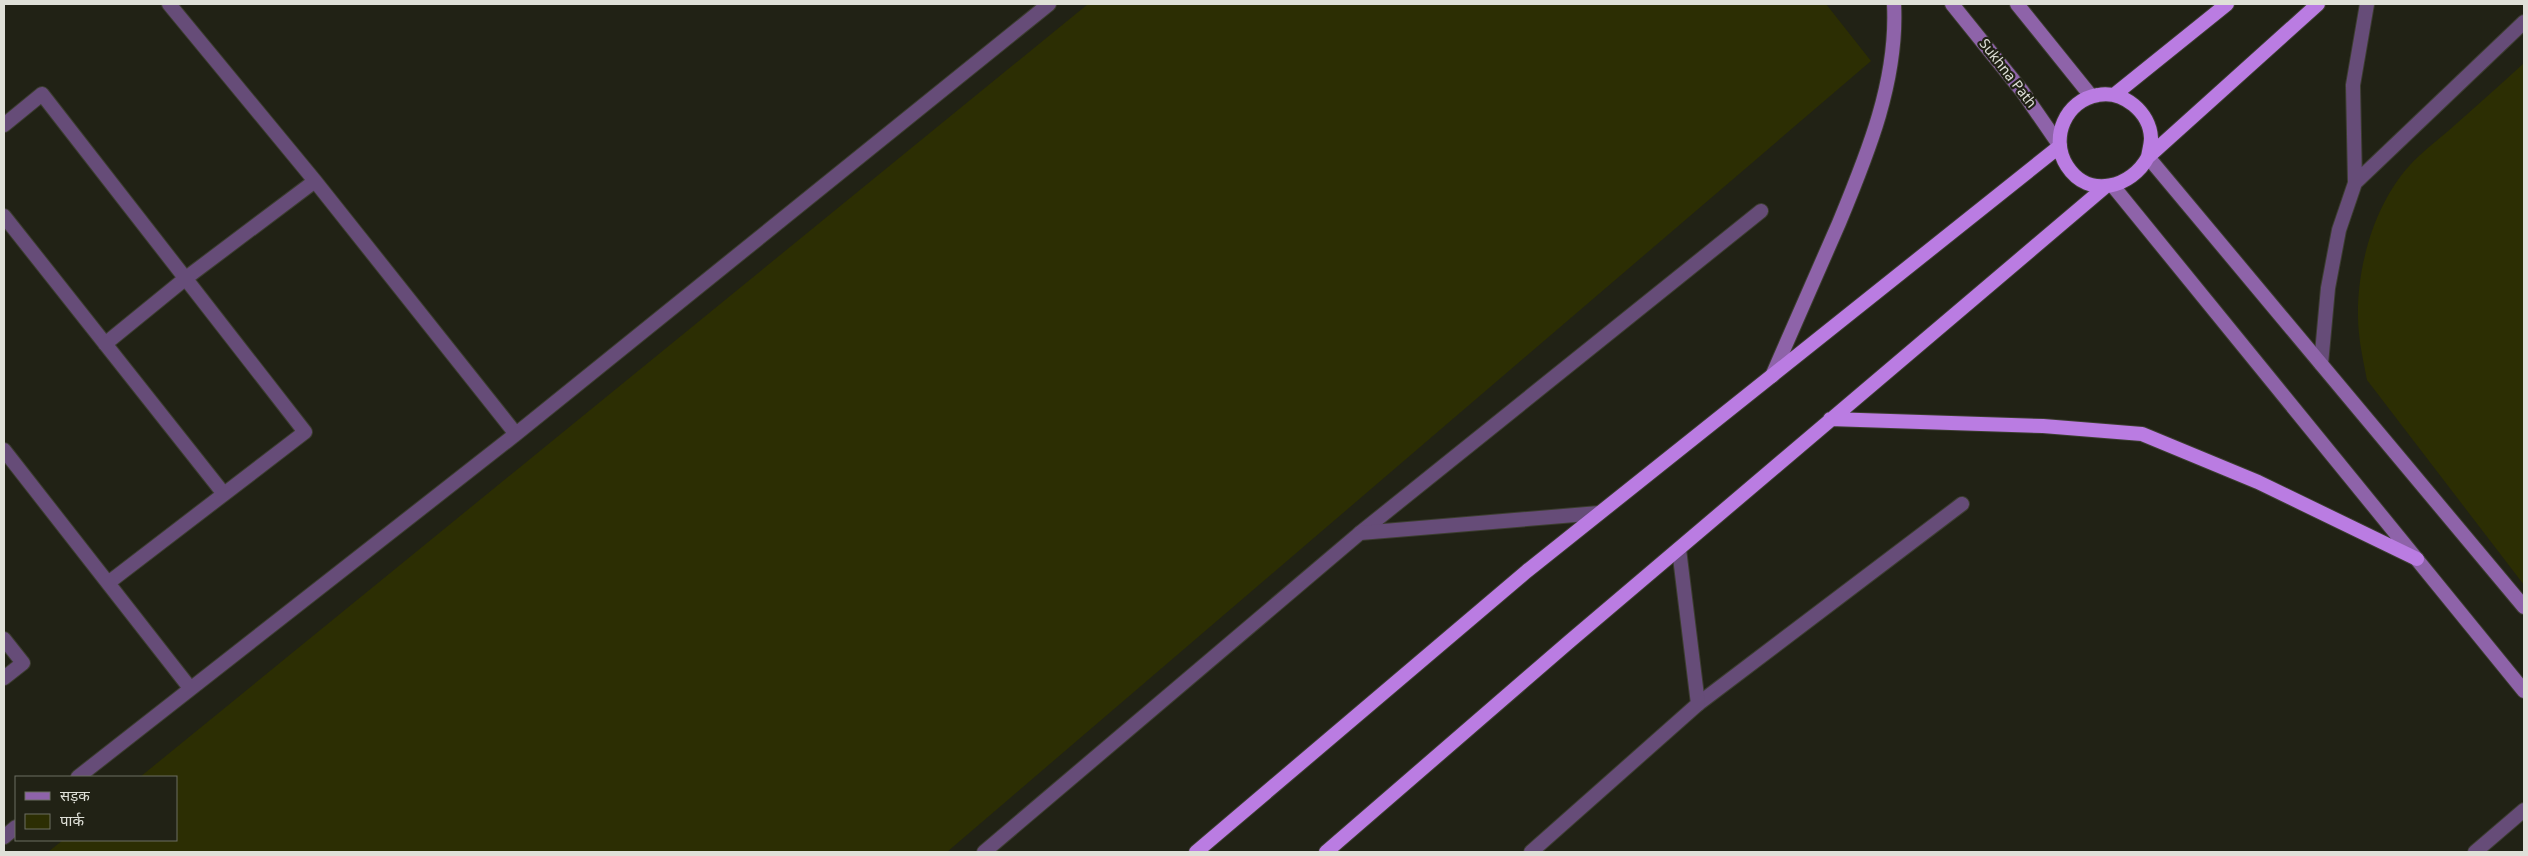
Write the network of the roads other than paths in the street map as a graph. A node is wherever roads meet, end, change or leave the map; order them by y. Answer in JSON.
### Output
{"nodes":[{"id":1,"x":169,"y":4,"type":"edge"},
{"id":2,"x":1049,"y":4,"type":"edge"},
{"id":3,"x":1894,"y":4,"type":"edge"},
{"id":4,"x":1952,"y":4,"type":"edge"},
{"id":5,"x":2017,"y":4,"type":"edge"},
{"id":6,"x":2227,"y":4,"type":"edge"},
{"id":7,"x":2318,"y":4,"type":"edge"},
{"id":8,"x":2367,"y":4,"type":"edge"},
{"id":9,"x":2524,"y":22,"type":"edge"},
{"id":10,"x":2114,"y":95,"type":"junction"},
{"id":11,"x":2091,"y":96,"type":"junction"},
{"id":12,"x":4,"y":126,"type":"edge"},
{"id":13,"x":2060,"y":146,"type":"junction"},
{"id":14,"x":2148,"y":157,"type":"junction"},
{"id":15,"x":315,"y":181,"type":"junction"},
{"id":16,"x":2356,"y":183,"type":"junction"},
{"id":17,"x":2109,"y":186,"type":"junction"},
{"id":18,"x":1761,"y":212,"type":"dead end"},
{"id":19,"x":4,"y":216,"type":"edge"},
{"id":20,"x":186,"y":278,"type":"junction"},
{"id":21,"x":105,"y":344,"type":"junction"},
{"id":22,"x":2321,"y":364,"type":"junction"},
{"id":23,"x":1772,"y":376,"type":"junction"},
{"id":24,"x":1830,"y":420,"type":"junction"},
{"id":25,"x":516,"y":434,"type":"junction"},
{"id":26,"x":4,"y":450,"type":"edge"},
{"id":27,"x":224,"y":494,"type":"junction"},
{"id":28,"x":1962,"y":504,"type":"dead end"},
{"id":29,"x":1599,"y":512,"type":"junction"},
{"id":30,"x":1360,"y":533,"type":"junction"},
{"id":31,"x":1679,"y":549,"type":"junction"},
{"id":32,"x":2417,"y":559,"type":"junction"},
{"id":33,"x":108,"y":583,"type":"junction"},
{"id":34,"x":2524,"y":607,"type":"edge"},
{"id":35,"x":4,"y":639,"type":"edge"},
{"id":36,"x":4,"y":678,"type":"edge"},
{"id":37,"x":190,"y":688,"type":"junction"},
{"id":38,"x":2524,"y":691,"type":"edge"},
{"id":39,"x":1698,"y":704,"type":"junction"},
{"id":40,"x":79,"y":776,"type":"edge"},
{"id":41,"x":2524,"y":810,"type":"edge"},
{"id":42,"x":15,"y":828,"type":"edge"},
{"id":43,"x":4,"y":837,"type":"edge"},
{"id":44,"x":984,"y":852,"type":"edge"},
{"id":45,"x":1196,"y":852,"type":"edge"},
{"id":46,"x":1326,"y":852,"type":"edge"},
{"id":47,"x":1531,"y":852,"type":"edge"},
{"id":48,"x":2475,"y":852,"type":"edge"}],
"edges":[{"from":1,"to":15,"type":"street"},
{"from":2,"to":25,"type":"street"},
{"from":3,"to":23,"type":"main road"},
{"from":4,"to":13,"type":"main road","name":"Sukhna Path"},
{"from":5,"to":11,"type":"main road"},
{"from":6,"to":10,"type":"highway"},
{"from":7,"to":14,"type":"highway"},
{"from":8,"to":16,"type":"street"},
{"from":9,"to":16,"type":"street"},
{"from":10,"to":11,"type":"highway"},
{"from":10,"to":14,"type":"highway"},
{"from":11,"to":13,"type":"highway"},
{"from":12,"to":20,"type":"street"},
{"from":13,"to":17,"type":"highway"},
{"from":13,"to":23,"type":"highway"},
{"from":14,"to":17,"type":"highway"},
{"from":14,"to":22,"type":"main road"},
{"from":15,"to":20,"type":"street"},
{"from":15,"to":25,"type":"street"},
{"from":16,"to":22,"type":"street"},
{"from":17,"to":24,"type":"highway"},
{"from":17,"to":32,"type":"main road"},
{"from":18,"to":30,"type":"street"},
{"from":19,"to":21,"type":"street"},
{"from":20,"to":21,"type":"street"},
{"from":20,"to":27,"type":"street"},
{"from":21,"to":27,"type":"street"},
{"from":22,"to":34,"type":"main road"},
{"from":23,"to":29,"type":"highway"},
{"from":24,"to":31,"type":"highway"},
{"from":24,"to":32,"type":"highway"},
{"from":25,"to":37,"type":"street"},
{"from":26,"to":33,"type":"street"},
{"from":27,"to":33,"type":"street"},
{"from":28,"to":39,"type":"street"},
{"from":29,"to":30,"type":"street"},
{"from":29,"to":45,"type":"highway"},
{"from":30,"to":44,"type":"street"},
{"from":31,"to":39,"type":"street"},
{"from":31,"to":46,"type":"highway"},
{"from":32,"to":38,"type":"main road"},
{"from":33,"to":37,"type":"street"},
{"from":35,"to":36,"type":"street"},
{"from":37,"to":40,"type":"street"},
{"from":39,"to":47,"type":"street"},
{"from":41,"to":48,"type":"street"},
{"from":42,"to":43,"type":"street"}]}
